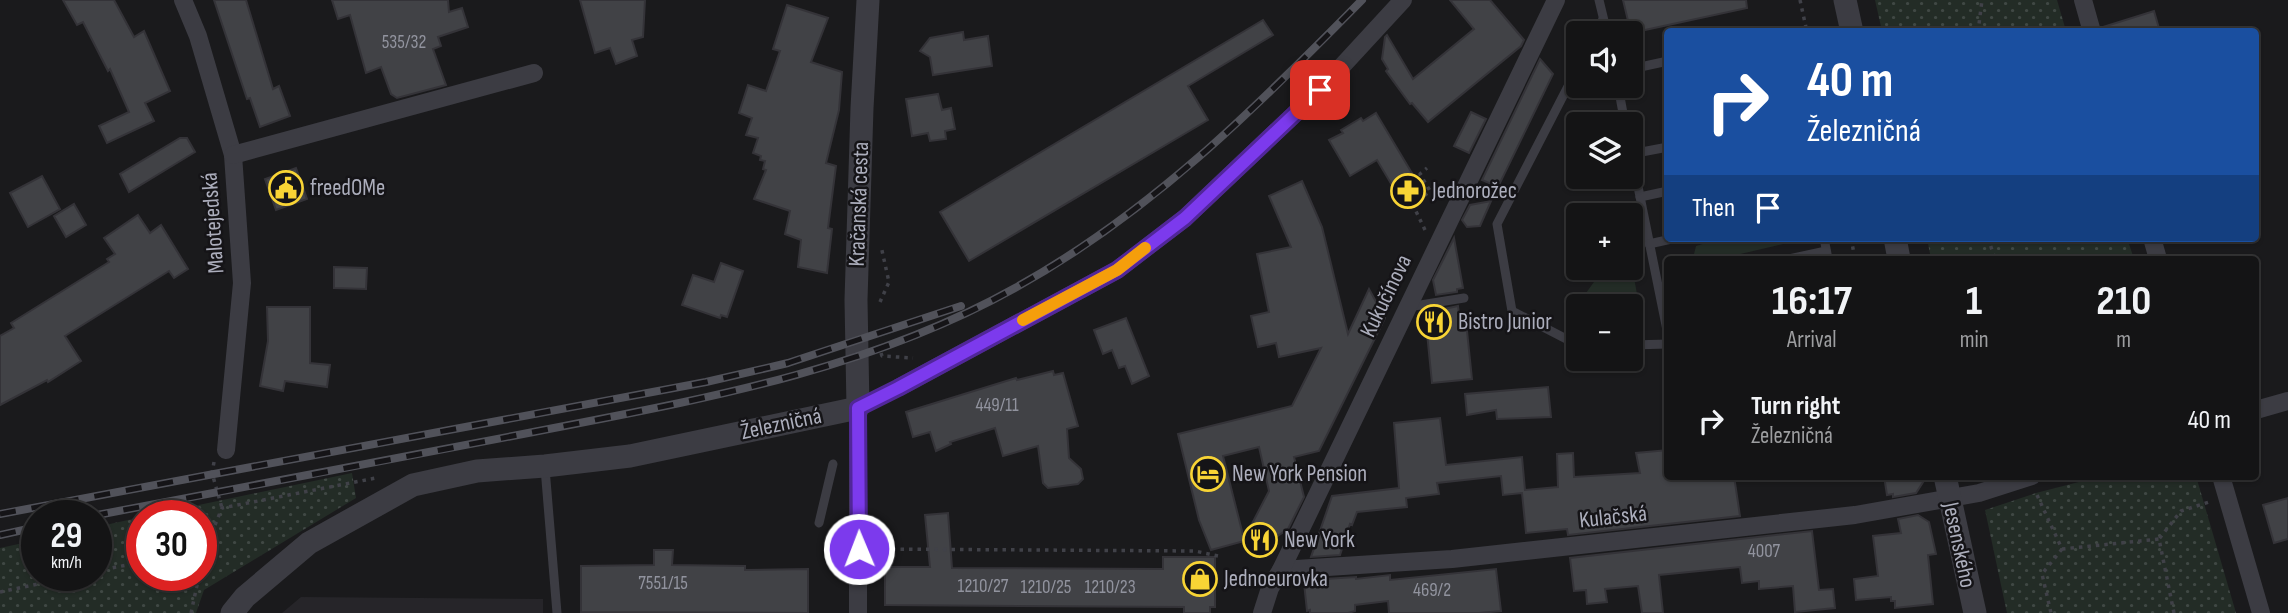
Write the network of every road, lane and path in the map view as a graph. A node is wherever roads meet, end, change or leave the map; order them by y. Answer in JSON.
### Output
{"nodes":[{"id":1,"x":183,"y":0,"type":"edge"},
{"id":2,"x":868,"y":0,"type":"edge"},
{"id":3,"x":1403,"y":0,"type":"edge"},
{"id":4,"x":1556,"y":0,"type":"edge"},
{"id":5,"x":1599,"y":0,"type":"edge"},
{"id":6,"x":1800,"y":0,"type":"edge"},
{"id":7,"x":1845,"y":0,"type":"edge"},
{"id":8,"x":1982,"y":0,"type":"edge"},
{"id":9,"x":2083,"y":0,"type":"edge"},
{"id":10,"x":1603,"y":19,"type":"edge"},
{"id":11,"x":1806,"y":28,"type":"edge"},
{"id":12,"x":1851,"y":28,"type":"edge"},
{"id":13,"x":1978,"y":28,"type":"edge"},
{"id":14,"x":2091,"y":28,"type":"edge"},
{"id":15,"x":1664,"y":62,"type":"edge"},
{"id":16,"x":1643,"y":66,"type":"edge"},
{"id":17,"x":534,"y":73,"type":"dead end"},
{"id":18,"x":1566,"y":90,"type":"edge"},
{"id":19,"x":1664,"y":148,"type":"edge"},
{"id":20,"x":1643,"y":151,"type":"edge"},
{"id":21,"x":233,"y":155,"type":"junction"},
{"id":22,"x":1427,"y":168,"type":"dead end"},
{"id":23,"x":1638,"y":189,"type":"edge"},
{"id":24,"x":1664,"y":192,"type":"edge"},
{"id":25,"x":1640,"y":197,"type":"junction"},
{"id":26,"x":1664,"y":241,"type":"edge"},
{"id":27,"x":881,"y":244,"type":"dead end"},
{"id":28,"x":1649,"y":244,"type":"junction"},
{"id":29,"x":1438,"y":245,"type":"junction"},
{"id":30,"x":1663,"y":285,"type":"edge"},
{"id":31,"x":1464,"y":298,"type":"dead end"},
{"id":32,"x":879,"y":303,"type":"dead end"},
{"id":33,"x":1408,"y":307,"type":"junction"},
{"id":34,"x":1566,"y":339,"type":"edge"},
{"id":35,"x":1664,"y":344,"type":"edge"},
{"id":36,"x":1643,"y":345,"type":"edge"},
{"id":37,"x":880,"y":349,"type":"dead end"},
{"id":38,"x":922,"y":358,"type":"dead end"},
{"id":39,"x":2288,"y":401,"type":"edge"},
{"id":40,"x":858,"y":408,"type":"junction"},
{"id":41,"x":2259,"y":409,"type":"edge"},
{"id":42,"x":220,"y":454,"type":"joint"},
{"id":43,"x":833,"y":464,"type":"dead end"},
{"id":44,"x":545,"y":466,"type":"junction"},
{"id":45,"x":382,"y":477,"type":"dead end"},
{"id":46,"x":2020,"y":480,"type":"edge"},
{"id":47,"x":2033,"y":480,"type":"edge"},
{"id":48,"x":2222,"y":480,"type":"edge"},
{"id":49,"x":1947,"y":487,"type":"edge"},
{"id":50,"x":2227,"y":497,"type":"junction"},
{"id":51,"x":222,"y":508,"type":"junction"},
{"id":52,"x":217,"y":519,"type":"edge"},
{"id":53,"x":819,"y":523,"type":"dead end"},
{"id":54,"x":2159,"y":539,"type":"junction"},
{"id":55,"x":859,"y":549,"type":"junction"},
{"id":56,"x":2062,"y":549,"type":"junction"},
{"id":57,"x":1218,"y":556,"type":"dead end"},
{"id":58,"x":1281,"y":570,"type":"junction"},
{"id":59,"x":21,"y":588,"type":"edge"},
{"id":60,"x":196,"y":591,"type":"edge"},
{"id":61,"x":0,"y":592,"type":"edge"},
{"id":62,"x":191,"y":613,"type":"edge"},
{"id":63,"x":232,"y":613,"type":"edge"},
{"id":64,"x":557,"y":613,"type":"edge"},
{"id":65,"x":858,"y":613,"type":"edge"},
{"id":66,"x":1262,"y":613,"type":"edge"},
{"id":67,"x":1975,"y":613,"type":"edge"},
{"id":68,"x":2051,"y":613,"type":"edge"},
{"id":69,"x":2174,"y":613,"type":"edge"},
{"id":70,"x":2261,"y":613,"type":"edge"}],
"edges":[{"from":1,"to":21,"type":"street","name":"Malotejedská"},
{"from":2,"to":40,"type":"street","name":"Kračanská cesta"},
{"from":3,"to":40,"type":"street","name":"Železničná"},
{"from":4,"to":29,"type":"street","name":"Kukučínova"},
{"from":5,"to":10,"type":"lane"},
{"from":6,"to":11,"type":"path"},
{"from":7,"to":12,"type":"street"},
{"from":8,"to":13,"type":"path"},
{"from":9,"to":14,"type":"street"},
{"from":15,"to":16,"type":"lane"},
{"from":17,"to":21,"type":"street"},
{"from":18,"to":34,"type":"lane"},
{"from":19,"to":20,"type":"lane"},
{"from":21,"to":42,"type":"street","name":"Malotejedská"},
{"from":22,"to":29,"type":"path"},
{"from":23,"to":25,"type":"lane"},
{"from":24,"to":25,"type":"lane"},
{"from":25,"to":28,"type":"lane"},
{"from":26,"to":28,"type":"lane"},
{"from":27,"to":32,"type":"path"},
{"from":28,"to":30,"type":"lane"},
{"from":29,"to":33,"type":"street","name":"Kukučínova"},
{"from":31,"to":33,"type":"lane"},
{"from":33,"to":58,"type":"street","name":"Kukučínova"},
{"from":35,"to":36,"type":"lane"},
{"from":37,"to":38,"type":"path"},
{"from":39,"to":41,"type":"street"},
{"from":40,"to":44,"type":"street","name":"Železničná"},
{"from":40,"to":55,"type":"street"},
{"from":42,"to":51,"type":"path"},
{"from":43,"to":53,"type":"lane"},
{"from":44,"to":63,"type":"street","name":"Železničná"},
{"from":44,"to":64,"type":"lane"},
{"from":45,"to":51,"type":"path"},
{"from":46,"to":49,"type":"street","name":"Kulačská"},
{"from":47,"to":56,"type":"path"},
{"from":48,"to":50,"type":"street"},
{"from":49,"to":58,"type":"street","name":"Kulačská"},
{"from":49,"to":67,"type":"street","name":"Jesenského"},
{"from":50,"to":54,"type":"path"},
{"from":50,"to":70,"type":"street"},
{"from":51,"to":52,"type":"path"},
{"from":54,"to":56,"type":"path"},
{"from":54,"to":69,"type":"path"},
{"from":55,"to":57,"type":"path"},
{"from":55,"to":65,"type":"street"},
{"from":56,"to":68,"type":"path"},
{"from":58,"to":66,"type":"street","name":"Kukučínova"},
{"from":59,"to":61,"type":"path"},
{"from":60,"to":62,"type":"path"}]}
